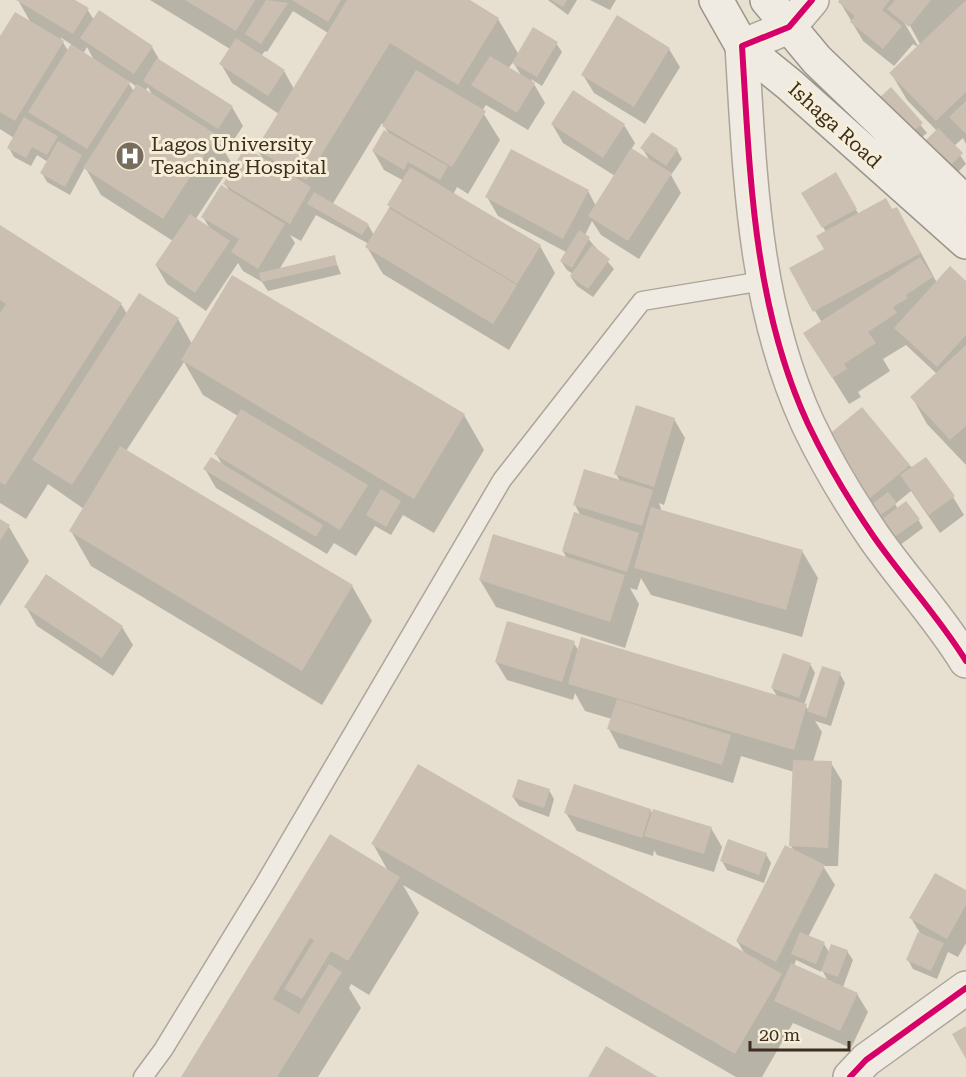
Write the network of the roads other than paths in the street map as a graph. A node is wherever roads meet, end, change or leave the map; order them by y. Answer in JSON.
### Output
{"nodes":[{"id":1,"x":716,"y":0,"type":"edge"},
{"id":2,"x":767,"y":0,"type":"edge"},
{"id":3,"x":812,"y":0,"type":"edge"},
{"id":4,"x":789,"y":27,"type":"junction"},
{"id":5,"x":742,"y":46,"type":"junction"},
{"id":6,"x":966,"y":203,"type":"edge"},
{"id":7,"x":966,"y":242,"type":"edge"},
{"id":8,"x":763,"y":281,"type":"junction"},
{"id":9,"x":966,"y":661,"type":"edge"},
{"id":10,"x":966,"y":988,"type":"edge"},
{"id":11,"x":867,"y":1071,"type":"edge"},
{"id":12,"x":143,"y":1077,"type":"edge"}],
"edges":[{"from":1,"to":5,"type":"street","name":"Ishaga Road"},
{"from":2,"to":4,"type":"street","name":"Ishaga Road"},
{"from":3,"to":4,"type":"street"},
{"from":4,"to":5,"type":"street"},
{"from":4,"to":6,"type":"street","name":"Ishaga Road"},
{"from":5,"to":7,"type":"street","name":"Ishaga Road"},
{"from":5,"to":8,"type":"street"},
{"from":8,"to":9,"type":"street"},
{"from":8,"to":12,"type":"lane"},
{"from":10,"to":11,"type":"street"}]}
